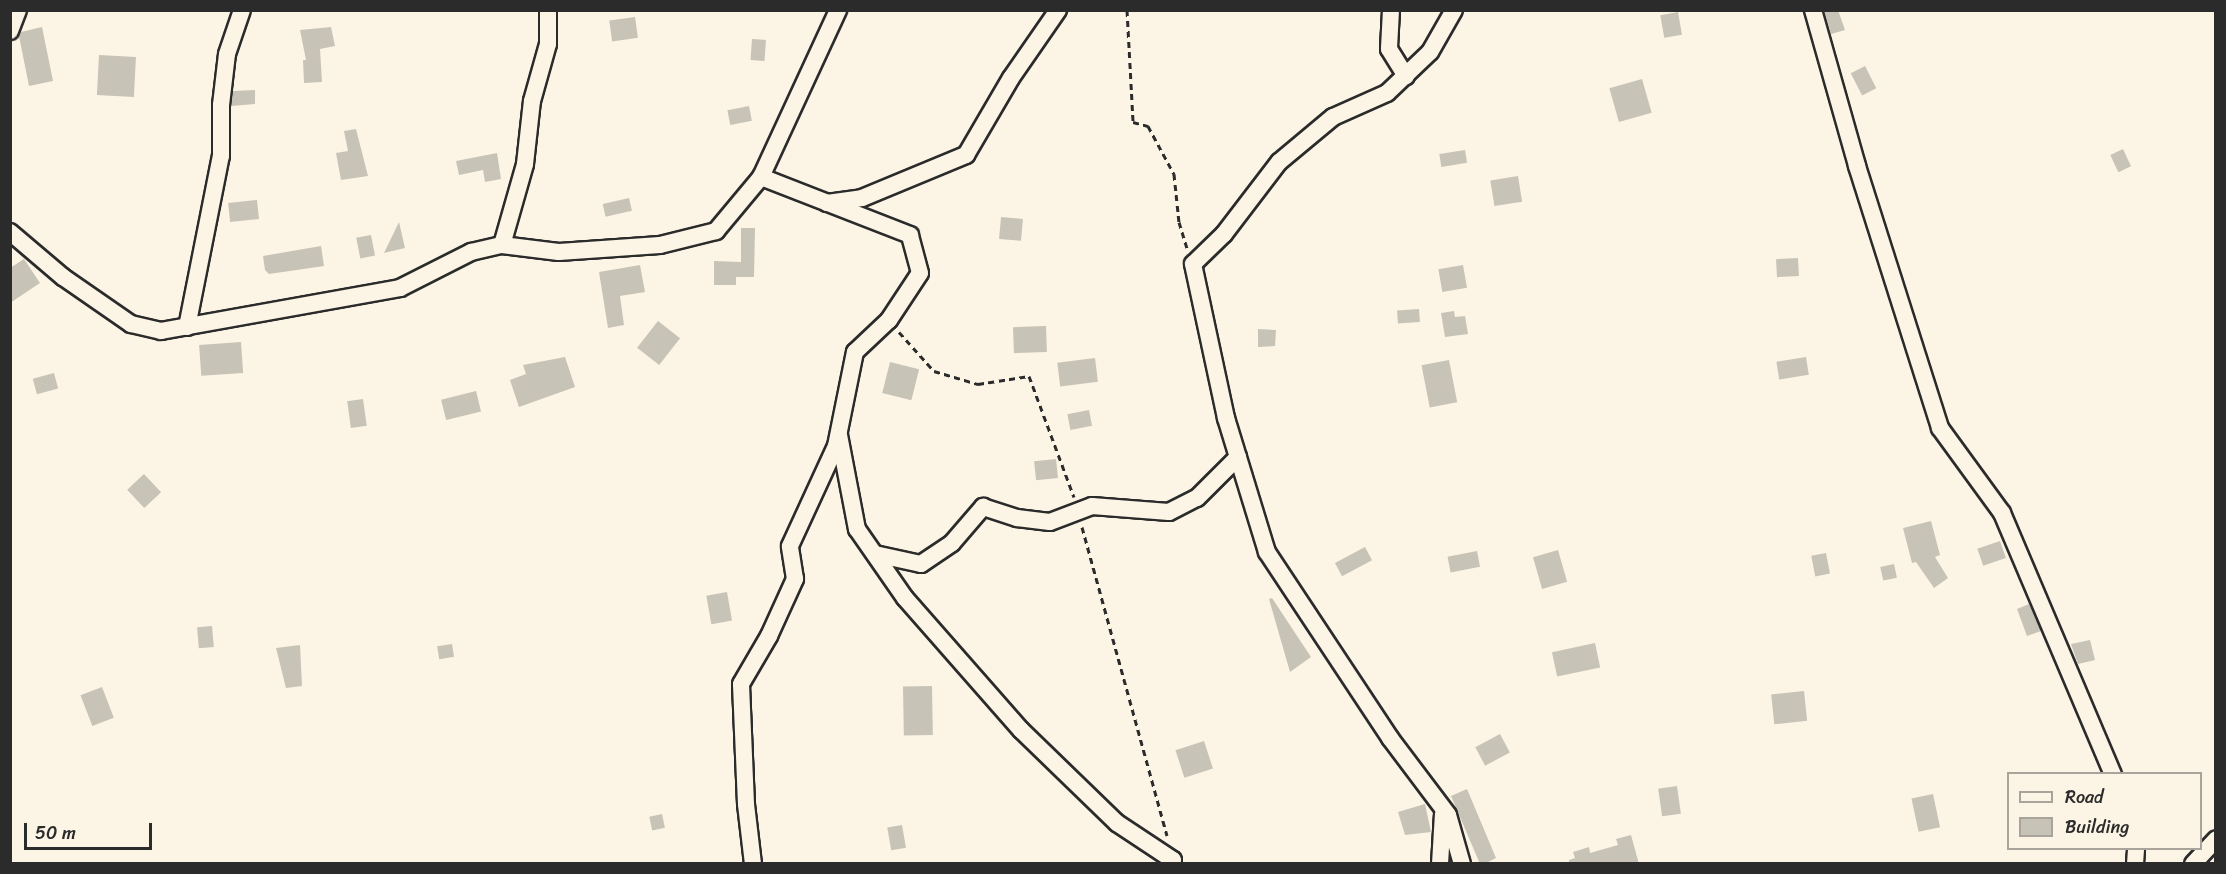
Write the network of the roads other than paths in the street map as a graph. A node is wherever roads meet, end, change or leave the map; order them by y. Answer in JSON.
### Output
{"nodes":[{"id":1,"x":18,"y":10,"type":"edge"},
{"id":2,"x":242,"y":10,"type":"edge"},
{"id":3,"x":548,"y":10,"type":"edge"},
{"id":4,"x":838,"y":10,"type":"edge"},
{"id":5,"x":1058,"y":10,"type":"edge"},
{"id":6,"x":1391,"y":10,"type":"edge"},
{"id":7,"x":1454,"y":10,"type":"edge"},
{"id":8,"x":1814,"y":10,"type":"edge"},
{"id":9,"x":10,"y":31,"type":"edge"},
{"id":10,"x":1406,"y":76,"type":"junction"},
{"id":11,"x":761,"y":177,"type":"junction"},
{"id":12,"x":827,"y":203,"type":"junction"},
{"id":13,"x":10,"y":231,"type":"edge"},
{"id":14,"x":502,"y":245,"type":"junction"},
{"id":15,"x":187,"y":327,"type":"junction"},
{"id":16,"x":839,"y":431,"type":"junction"},
{"id":17,"x":1238,"y":457,"type":"junction"},
{"id":18,"x":875,"y":554,"type":"junction"},
{"id":19,"x":2112,"y":772,"type":"edge"},
{"id":20,"x":1443,"y":809,"type":"junction"},
{"id":21,"x":2216,"y":839,"type":"edge"},
{"id":22,"x":1172,"y":862,"type":"edge"},
{"id":23,"x":753,"y":864,"type":"edge"},
{"id":24,"x":1440,"y":864,"type":"edge"},
{"id":25,"x":1462,"y":864,"type":"edge"},
{"id":26,"x":2193,"y":864,"type":"edge"}],
"edges":[{"from":1,"to":9,"type":"street"},
{"from":2,"to":15,"type":"street"},
{"from":3,"to":14,"type":"street"},
{"from":4,"to":11,"type":"street"},
{"from":5,"to":12,"type":"street"},
{"from":6,"to":10,"type":"street"},
{"from":7,"to":10,"type":"street"},
{"from":8,"to":19,"type":"street"},
{"from":10,"to":17,"type":"street"},
{"from":11,"to":12,"type":"street"},
{"from":11,"to":14,"type":"street"},
{"from":12,"to":16,"type":"street"},
{"from":13,"to":15,"type":"street"},
{"from":14,"to":15,"type":"street"},
{"from":16,"to":18,"type":"street"},
{"from":16,"to":23,"type":"street"},
{"from":17,"to":18,"type":"street"},
{"from":17,"to":20,"type":"street"},
{"from":18,"to":22,"type":"street"},
{"from":20,"to":24,"type":"street"},
{"from":20,"to":25,"type":"street"},
{"from":21,"to":26,"type":"street"}]}
